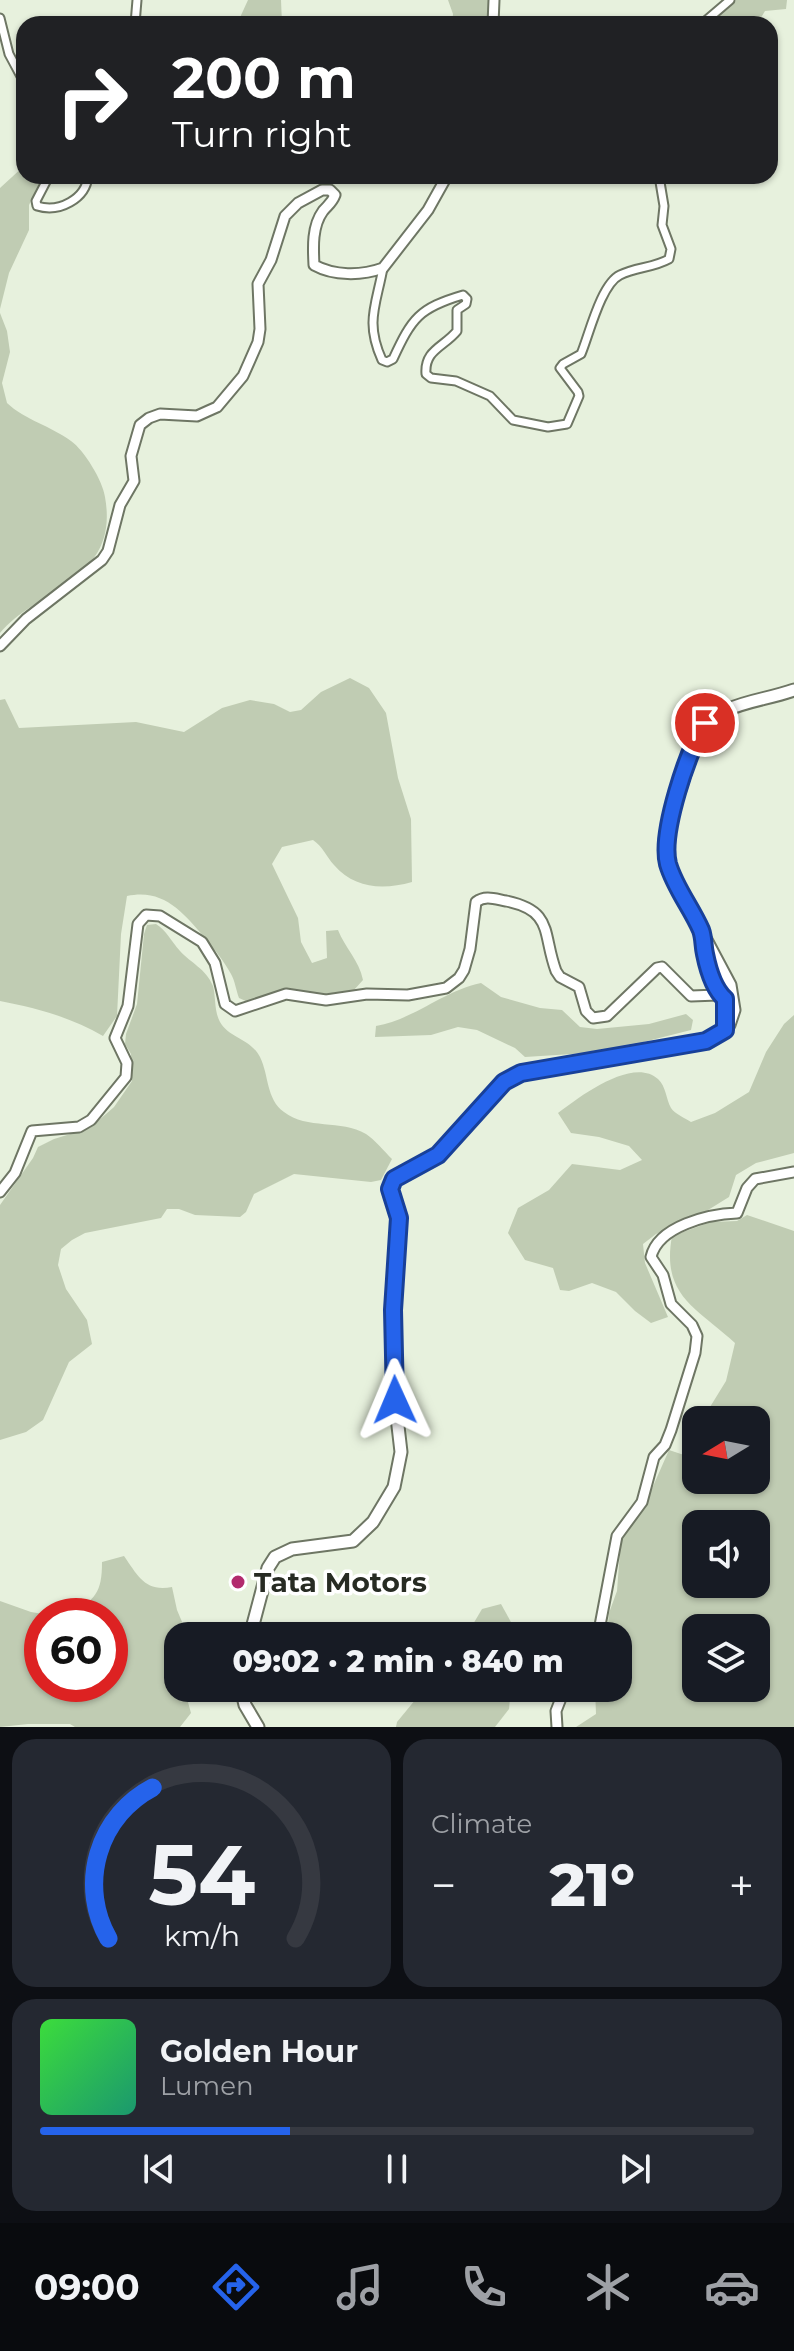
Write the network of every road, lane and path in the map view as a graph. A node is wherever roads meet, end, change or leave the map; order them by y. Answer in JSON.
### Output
{"nodes":[{"id":1,"x":730,"y":0,"type":"edge"},
{"id":2,"x":711,"y":16,"type":"edge"},
{"id":3,"x":0,"y":18,"type":"edge"},
{"id":4,"x":16,"y":67,"type":"edge"},
{"id":5,"x":45,"y":184,"type":"edge"},
{"id":6,"x":87,"y":184,"type":"edge"},
{"id":7,"x":443,"y":184,"type":"edge"},
{"id":8,"x":660,"y":184,"type":"edge"},
{"id":9,"x":383,"y":268,"type":"junction"},
{"id":10,"x":0,"y":646,"type":"edge"},
{"id":11,"x":794,"y":690,"type":"edge"},
{"id":12,"x":703,"y":933,"type":"junction"},
{"id":13,"x":722,"y":997,"type":"junction"},
{"id":14,"x":725,"y":1030,"type":"junction"},
{"id":15,"x":794,"y":1172,"type":"edge"},
{"id":16,"x":0,"y":1192,"type":"edge"},
{"id":17,"x":254,"y":1622,"type":"edge"},
{"id":18,"x":601,"y":1622,"type":"edge"},
{"id":19,"x":244,"y":1702,"type":"edge"},
{"id":20,"x":560,"y":1702,"type":"edge"},
{"id":21,"x":258,"y":1727,"type":"edge"},
{"id":22,"x":557,"y":1727,"type":"edge"}],
"edges":[{"from":1,"to":2,"type":"street"},
{"from":3,"to":4,"type":"street"},
{"from":5,"to":6,"type":"street"},
{"from":7,"to":9,"type":"street"},
{"from":8,"to":9,"type":"street"},
{"from":9,"to":10,"type":"street"},
{"from":11,"to":12,"type":"main road"},
{"from":12,"to":13,"type":"street"},
{"from":12,"to":14,"type":"main road"},
{"from":13,"to":14,"type":"street"},
{"from":13,"to":16,"type":"street"},
{"from":14,"to":17,"type":"main road"},
{"from":15,"to":18,"type":"street"},
{"from":19,"to":21,"type":"main road"},
{"from":20,"to":22,"type":"street"}]}
